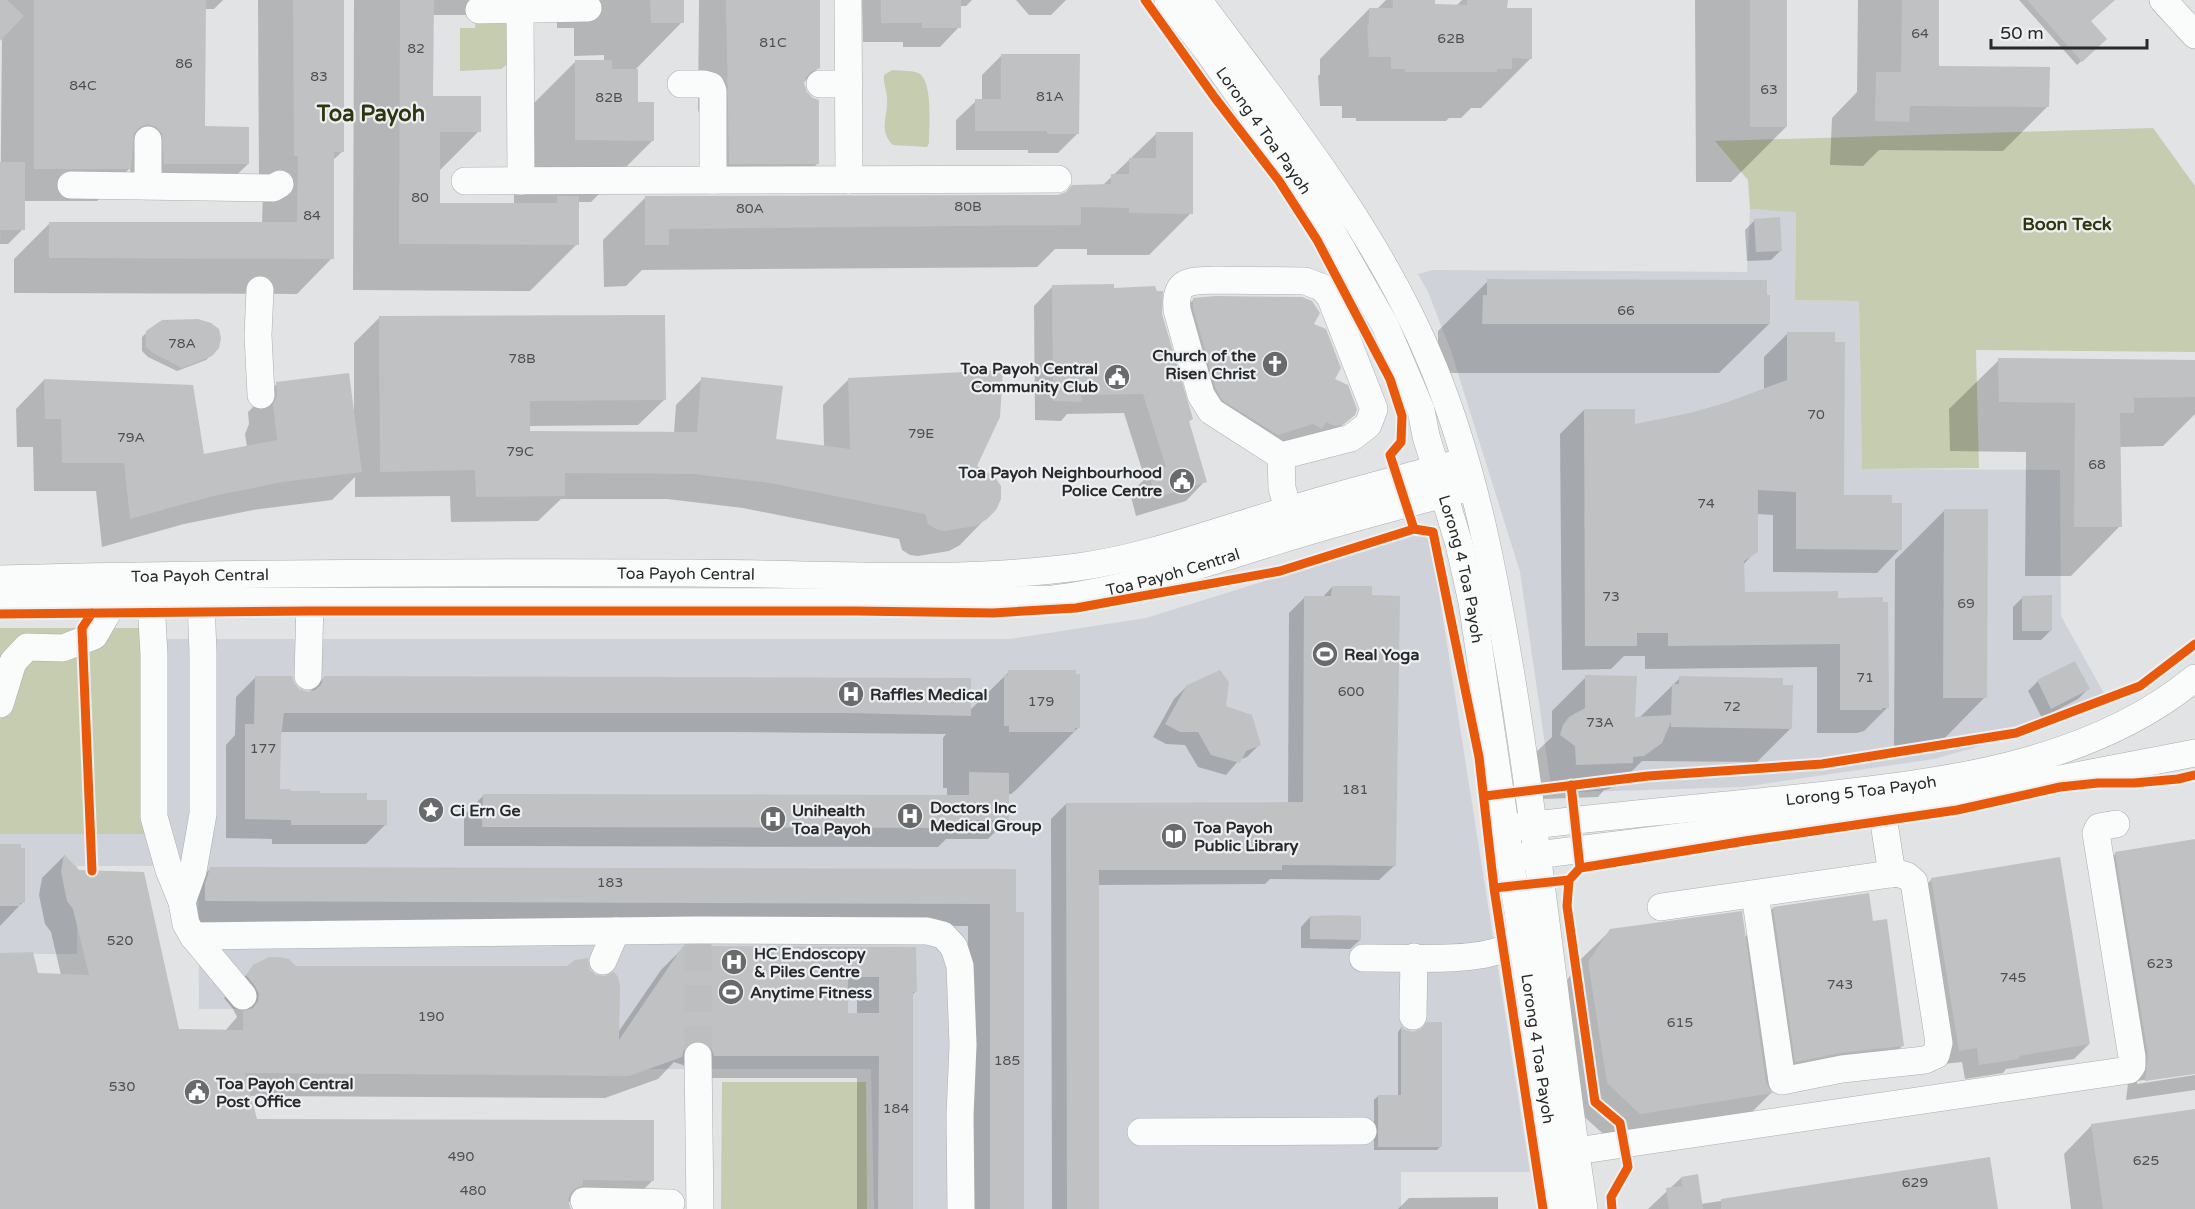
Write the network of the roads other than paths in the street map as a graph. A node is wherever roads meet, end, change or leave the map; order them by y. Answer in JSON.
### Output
{"nodes":[{"id":1,"x":848,"y":0,"type":"edge"},
{"id":2,"x":1168,"y":0,"type":"edge"},
{"id":3,"x":1198,"y":0,"type":"edge"},
{"id":4,"x":2163,"y":0,"type":"edge"},
{"id":5,"x":588,"y":8,"type":"dead end"},
{"id":6,"x":520,"y":9,"type":"junction"},
{"id":7,"x":479,"y":10,"type":"dead end"},
{"id":8,"x":2195,"y":35,"type":"edge"},
{"id":9,"x":681,"y":84,"type":"dead end"},
{"id":10,"x":820,"y":84,"type":"dead end"},
{"id":11,"x":848,"y":84,"type":"junction"},
{"id":12,"x":148,"y":140,"type":"dead end"},
{"id":13,"x":1058,"y":179,"type":"dead end"},
{"id":14,"x":87,"y":180,"type":"dead end"},
{"id":15,"x":713,"y":180,"type":"junction"},
{"id":16,"x":849,"y":180,"type":"junction"},
{"id":17,"x":465,"y":181,"type":"dead end"},
{"id":18,"x":521,"y":181,"type":"junction"},
{"id":19,"x":280,"y":184,"type":"dead end"},
{"id":20,"x":148,"y":186,"type":"junction"},
{"id":21,"x":260,"y":290,"type":"dead end"},
{"id":22,"x":1385,"y":325,"type":"junction"},
{"id":23,"x":1347,"y":339,"type":"junction"},
{"id":24,"x":261,"y":396,"type":"dead end"},
{"id":25,"x":1281,"y":456,"type":"junction"},
{"id":26,"x":1465,"y":461,"type":"junction"},
{"id":27,"x":1440,"y":481,"type":"junction"},
{"id":28,"x":1472,"y":487,"type":"junction"},
{"id":29,"x":1288,"y":509,"type":"junction"},
{"id":30,"x":0,"y":579,"type":"edge"},
{"id":31,"x":152,"y":601,"type":"junction"},
{"id":32,"x":201,"y":602,"type":"junction"},
{"id":33,"x":113,"y":603,"type":"junction"},
{"id":34,"x":310,"y":603,"type":"junction"},
{"id":35,"x":0,"y":604,"type":"edge"},
{"id":36,"x":308,"y":676,"type":"dead end"},
{"id":37,"x":2194,"y":680,"type":"edge"},
{"id":38,"x":0,"y":704,"type":"edge"},
{"id":39,"x":2195,"y":753,"type":"edge"},
{"id":40,"x":1882,"y":810,"type":"junction"},
{"id":41,"x":203,"y":814,"type":"junction"},
{"id":42,"x":154,"y":817,"type":"junction"},
{"id":43,"x":2116,"y":824,"type":"dead end"},
{"id":44,"x":1534,"y":825,"type":"junction"},
{"id":45,"x":1506,"y":829,"type":"junction"},
{"id":46,"x":1538,"y":855,"type":"junction"},
{"id":47,"x":1510,"y":859,"type":"junction"},
{"id":48,"x":1892,"y":874,"type":"junction"},
{"id":49,"x":1755,"y":894,"type":"junction"},
{"id":50,"x":182,"y":902,"type":"junction"},
{"id":51,"x":1661,"y":907,"type":"dead end"},
{"id":52,"x":615,"y":931,"type":"junction"},
{"id":53,"x":1520,"y":933,"type":"junction"},
{"id":54,"x":193,"y":936,"type":"junction"},
{"id":55,"x":1414,"y":957,"type":"junction"},
{"id":56,"x":1362,"y":958,"type":"dead end"},
{"id":57,"x":603,"y":961,"type":"dead end"},
{"id":58,"x":243,"y":996,"type":"dead end"},
{"id":59,"x":1413,"y":1016,"type":"dead end"},
{"id":60,"x":698,"y":1056,"type":"tunnel mouth"},
{"id":61,"x":1842,"y":1069,"type":"junction"},
{"id":62,"x":1850,"y":1110,"type":"junction"},
{"id":63,"x":1363,"y":1131,"type":"dead end"},
{"id":64,"x":1141,"y":1132,"type":"dead end"},
{"id":65,"x":1576,"y":1151,"type":"junction"},
{"id":66,"x":584,"y":1201,"type":"dead end"},
{"id":67,"x":671,"y":1203,"type":"dead end"},
{"id":68,"x":700,"y":1209,"type":"edge"},
{"id":69,"x":961,"y":1209,"type":"edge"},
{"id":70,"x":1562,"y":1209,"type":"edge"},
{"id":71,"x":1584,"y":1209,"type":"edge"}],
"edges":[{"from":1,"to":11,"type":"street"},
{"from":2,"to":22,"type":"street","name":"Lorong 4 Toa Payoh"},
{"from":3,"to":26,"type":"street","name":"Lorong 4 Toa Payoh"},
{"from":4,"to":8,"type":"street"},
{"from":5,"to":6,"type":"street"},
{"from":6,"to":7,"type":"street"},
{"from":6,"to":18,"type":"street"},
{"from":9,"to":15,"type":"street"},
{"from":10,"to":11,"type":"street"},
{"from":11,"to":16,"type":"street"},
{"from":12,"to":20,"type":"street"},
{"from":13,"to":16,"type":"street"},
{"from":14,"to":20,"type":"street"},
{"from":15,"to":16,"type":"street"},
{"from":15,"to":18,"type":"street"},
{"from":17,"to":18,"type":"street"},
{"from":19,"to":20,"type":"street"},
{"from":21,"to":24,"type":"street"},
{"from":22,"to":23,"type":"street"},
{"from":22,"to":27,"type":"street","name":"Lorong 4 Toa Payoh"},
{"from":23,"to":25,"type":"street"},
{"from":23,"to":25,"type":"street"},
{"from":25,"to":29,"type":"street"},
{"from":26,"to":27,"type":"street","name":"Toa Payoh Central"},
{"from":26,"to":28,"type":"street","name":"Lorong 4 Toa Payoh"},
{"from":27,"to":28,"type":"street","name":"Toa Payoh Central"},
{"from":27,"to":29,"type":"street","name":"Toa Payoh Central"},
{"from":27,"to":34,"type":"street","name":"Toa Payoh Central"},
{"from":27,"to":45,"type":"street","name":"Lorong 4 Toa Payoh"},
{"from":28,"to":44,"type":"street","name":"Lorong 4 Toa Payoh"},
{"from":29,"to":30,"type":"street","name":"Toa Payoh Central"},
{"from":31,"to":32,"type":"street","name":"Toa Payoh Central"},
{"from":31,"to":33,"type":"street","name":"Toa Payoh Central"},
{"from":31,"to":42,"type":"street"},
{"from":32,"to":34,"type":"street","name":"Toa Payoh Central"},
{"from":32,"to":41,"type":"street"},
{"from":33,"to":35,"type":"street","name":"Toa Payoh Central"},
{"from":33,"to":38,"type":"street"},
{"from":34,"to":36,"type":"street"},
{"from":37,"to":44,"type":"street","name":"Lorong 5 Toa Payoh"},
{"from":39,"to":40,"type":"street","name":"Lorong 5 Toa Payoh"},
{"from":40,"to":46,"type":"street","name":"Lorong 5 Toa Payoh"},
{"from":40,"to":48,"type":"street"},
{"from":41,"to":42,"type":"street"},
{"from":41,"to":50,"type":"street"},
{"from":42,"to":50,"type":"street"},
{"from":43,"to":62,"type":"street"},
{"from":44,"to":45,"type":"street","name":"Lorong 5 Toa Payoh"},
{"from":44,"to":46,"type":"street","name":"Lorong 4 Toa Payoh"},
{"from":45,"to":47,"type":"street","name":"Lorong 4 Toa Payoh"},
{"from":46,"to":47,"type":"street","name":"Lorong 5 Toa Payoh"},
{"from":46,"to":65,"type":"street","name":"Lorong 4 Toa Payoh"},
{"from":47,"to":53,"type":"street","name":"Lorong 4 Toa Payoh"},
{"from":48,"to":49,"type":"street"},
{"from":48,"to":61,"type":"street"},
{"from":49,"to":51,"type":"street"},
{"from":49,"to":61,"type":"street"},
{"from":50,"to":54,"type":"street"},
{"from":52,"to":54,"type":"street"},
{"from":52,"to":57,"type":"street"},
{"from":52,"to":69,"type":"street"},
{"from":53,"to":55,"type":"street"},
{"from":53,"to":70,"type":"street","name":"Lorong 4 Toa Payoh"},
{"from":54,"to":58,"type":"street"},
{"from":55,"to":56,"type":"street"},
{"from":55,"to":59,"type":"street"},
{"from":60,"to":68,"type":"street"},
{"from":61,"to":62,"type":"street"},
{"from":62,"to":65,"type":"street"},
{"from":63,"to":64,"type":"street"},
{"from":65,"to":71,"type":"street","name":"Lorong 4 Toa Payoh"},
{"from":66,"to":67,"type":"street"}]}
